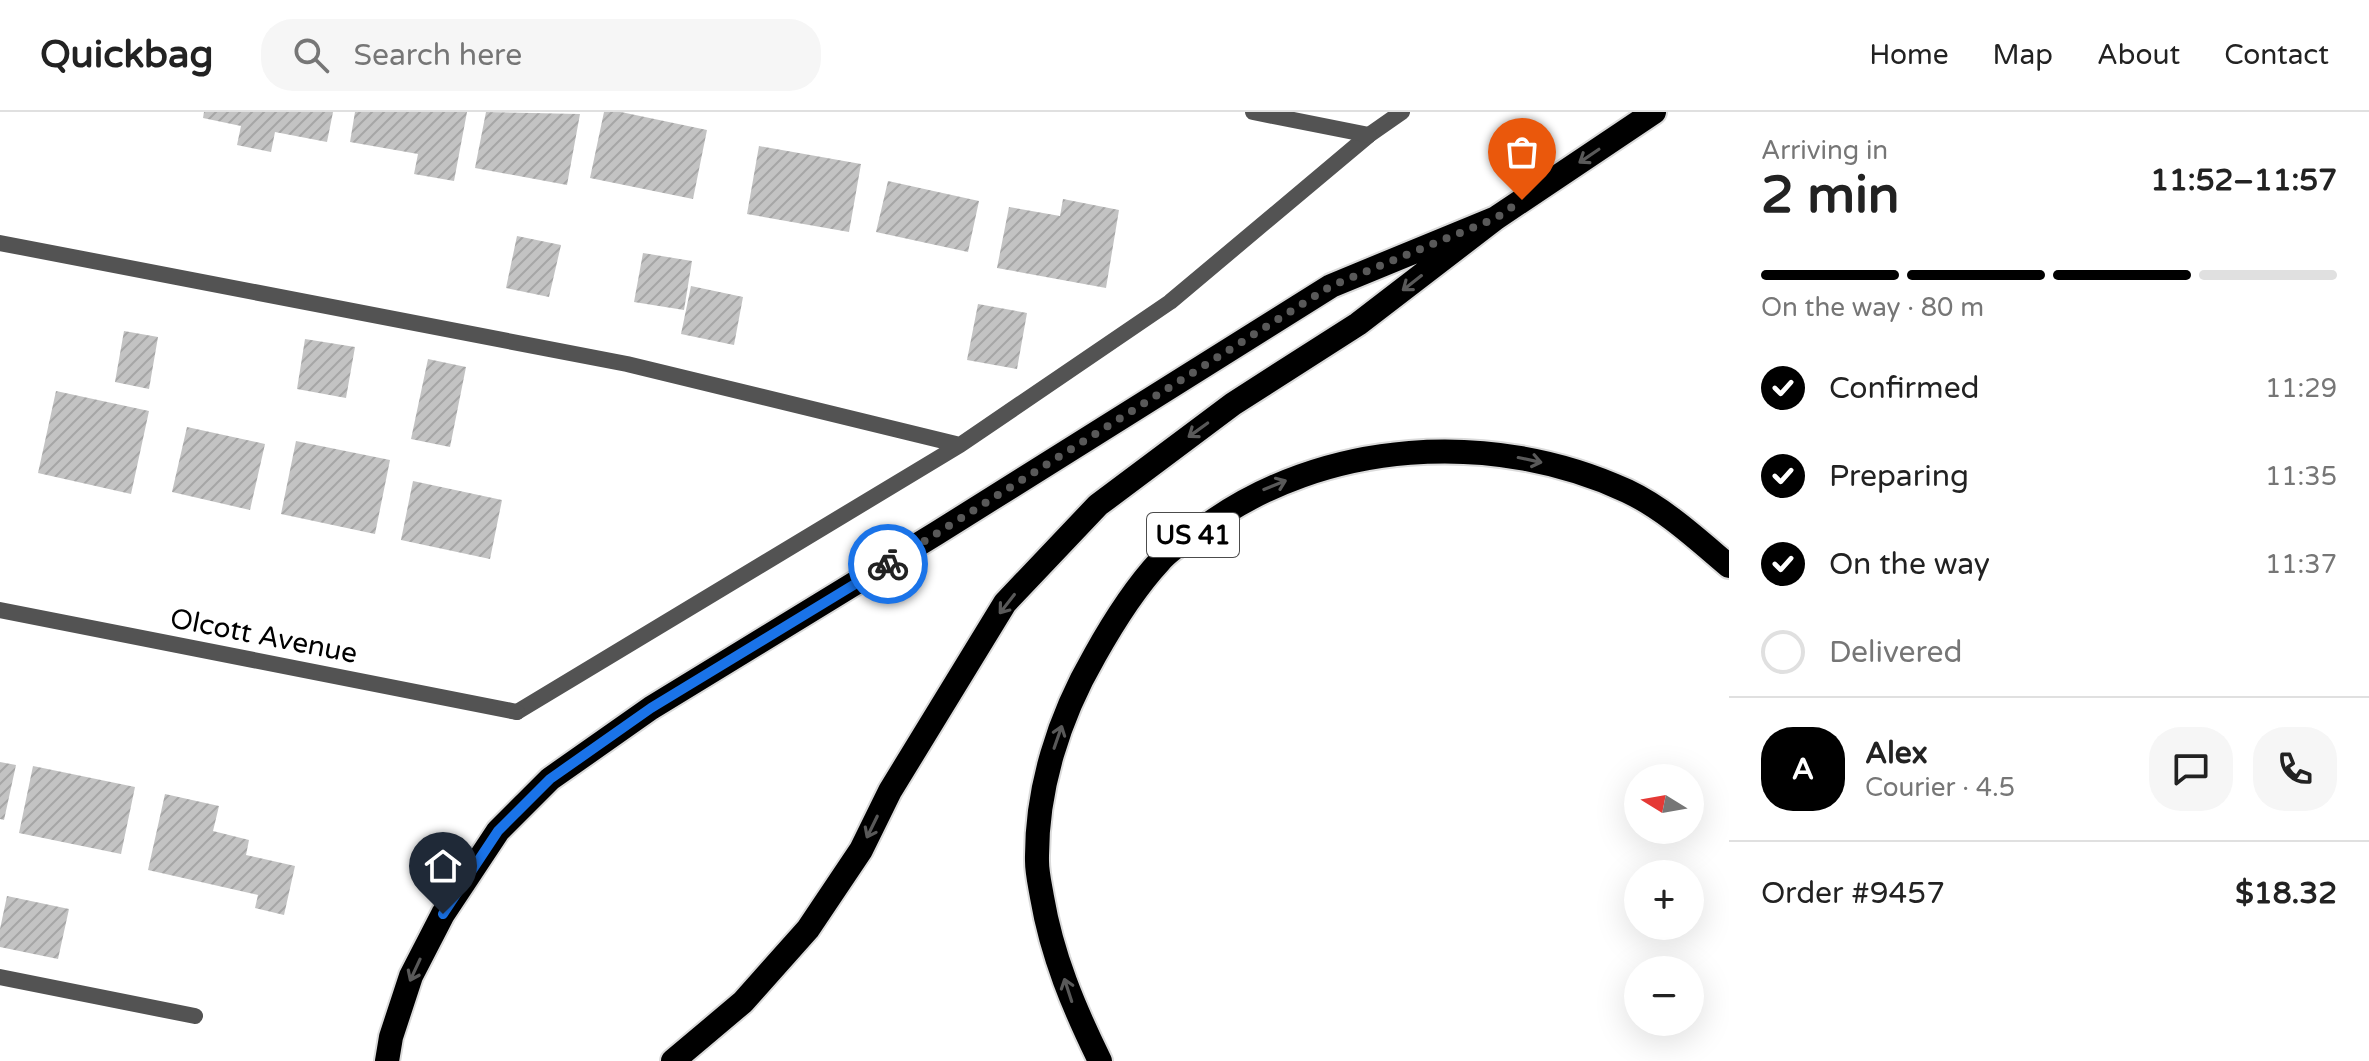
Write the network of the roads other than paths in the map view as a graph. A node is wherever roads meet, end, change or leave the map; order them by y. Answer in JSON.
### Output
{"nodes":[{"id":1,"x":1253,"y":112,"type":"edge"},
{"id":2,"x":1402,"y":112,"type":"edge"},
{"id":3,"x":1654,"y":112,"type":"edge"},
{"id":4,"x":1369,"y":135,"type":"junction"},
{"id":5,"x":1496,"y":218,"type":"junction"},
{"id":6,"x":0,"y":243,"type":"edge"},
{"id":7,"x":960,"y":445,"type":"junction"},
{"id":8,"x":1729,"y":566,"type":"edge"},
{"id":9,"x":0,"y":610,"type":"edge"},
{"id":10,"x":0,"y":977,"type":"edge"},
{"id":11,"x":195,"y":1016,"type":"dead end"},
{"id":12,"x":387,"y":1061,"type":"edge"},
{"id":13,"x":673,"y":1061,"type":"edge"},
{"id":14,"x":1100,"y":1061,"type":"edge"}],
"edges":[{"from":1,"to":4,"type":"street"},
{"from":2,"to":4,"type":"street"},
{"from":3,"to":5,"type":"highway","one_way":true},
{"from":4,"to":7,"type":"street"},
{"from":5,"to":12,"type":"highway","one_way":true},
{"from":5,"to":13,"type":"highway","one_way":true},
{"from":6,"to":7,"type":"street"},
{"from":7,"to":9,"type":"street","name":"Olcott Avenue"},
{"from":14,"to":8,"type":"highway","number":"US 41","one_way":true},
{"from":10,"to":11,"type":"street"}]}
